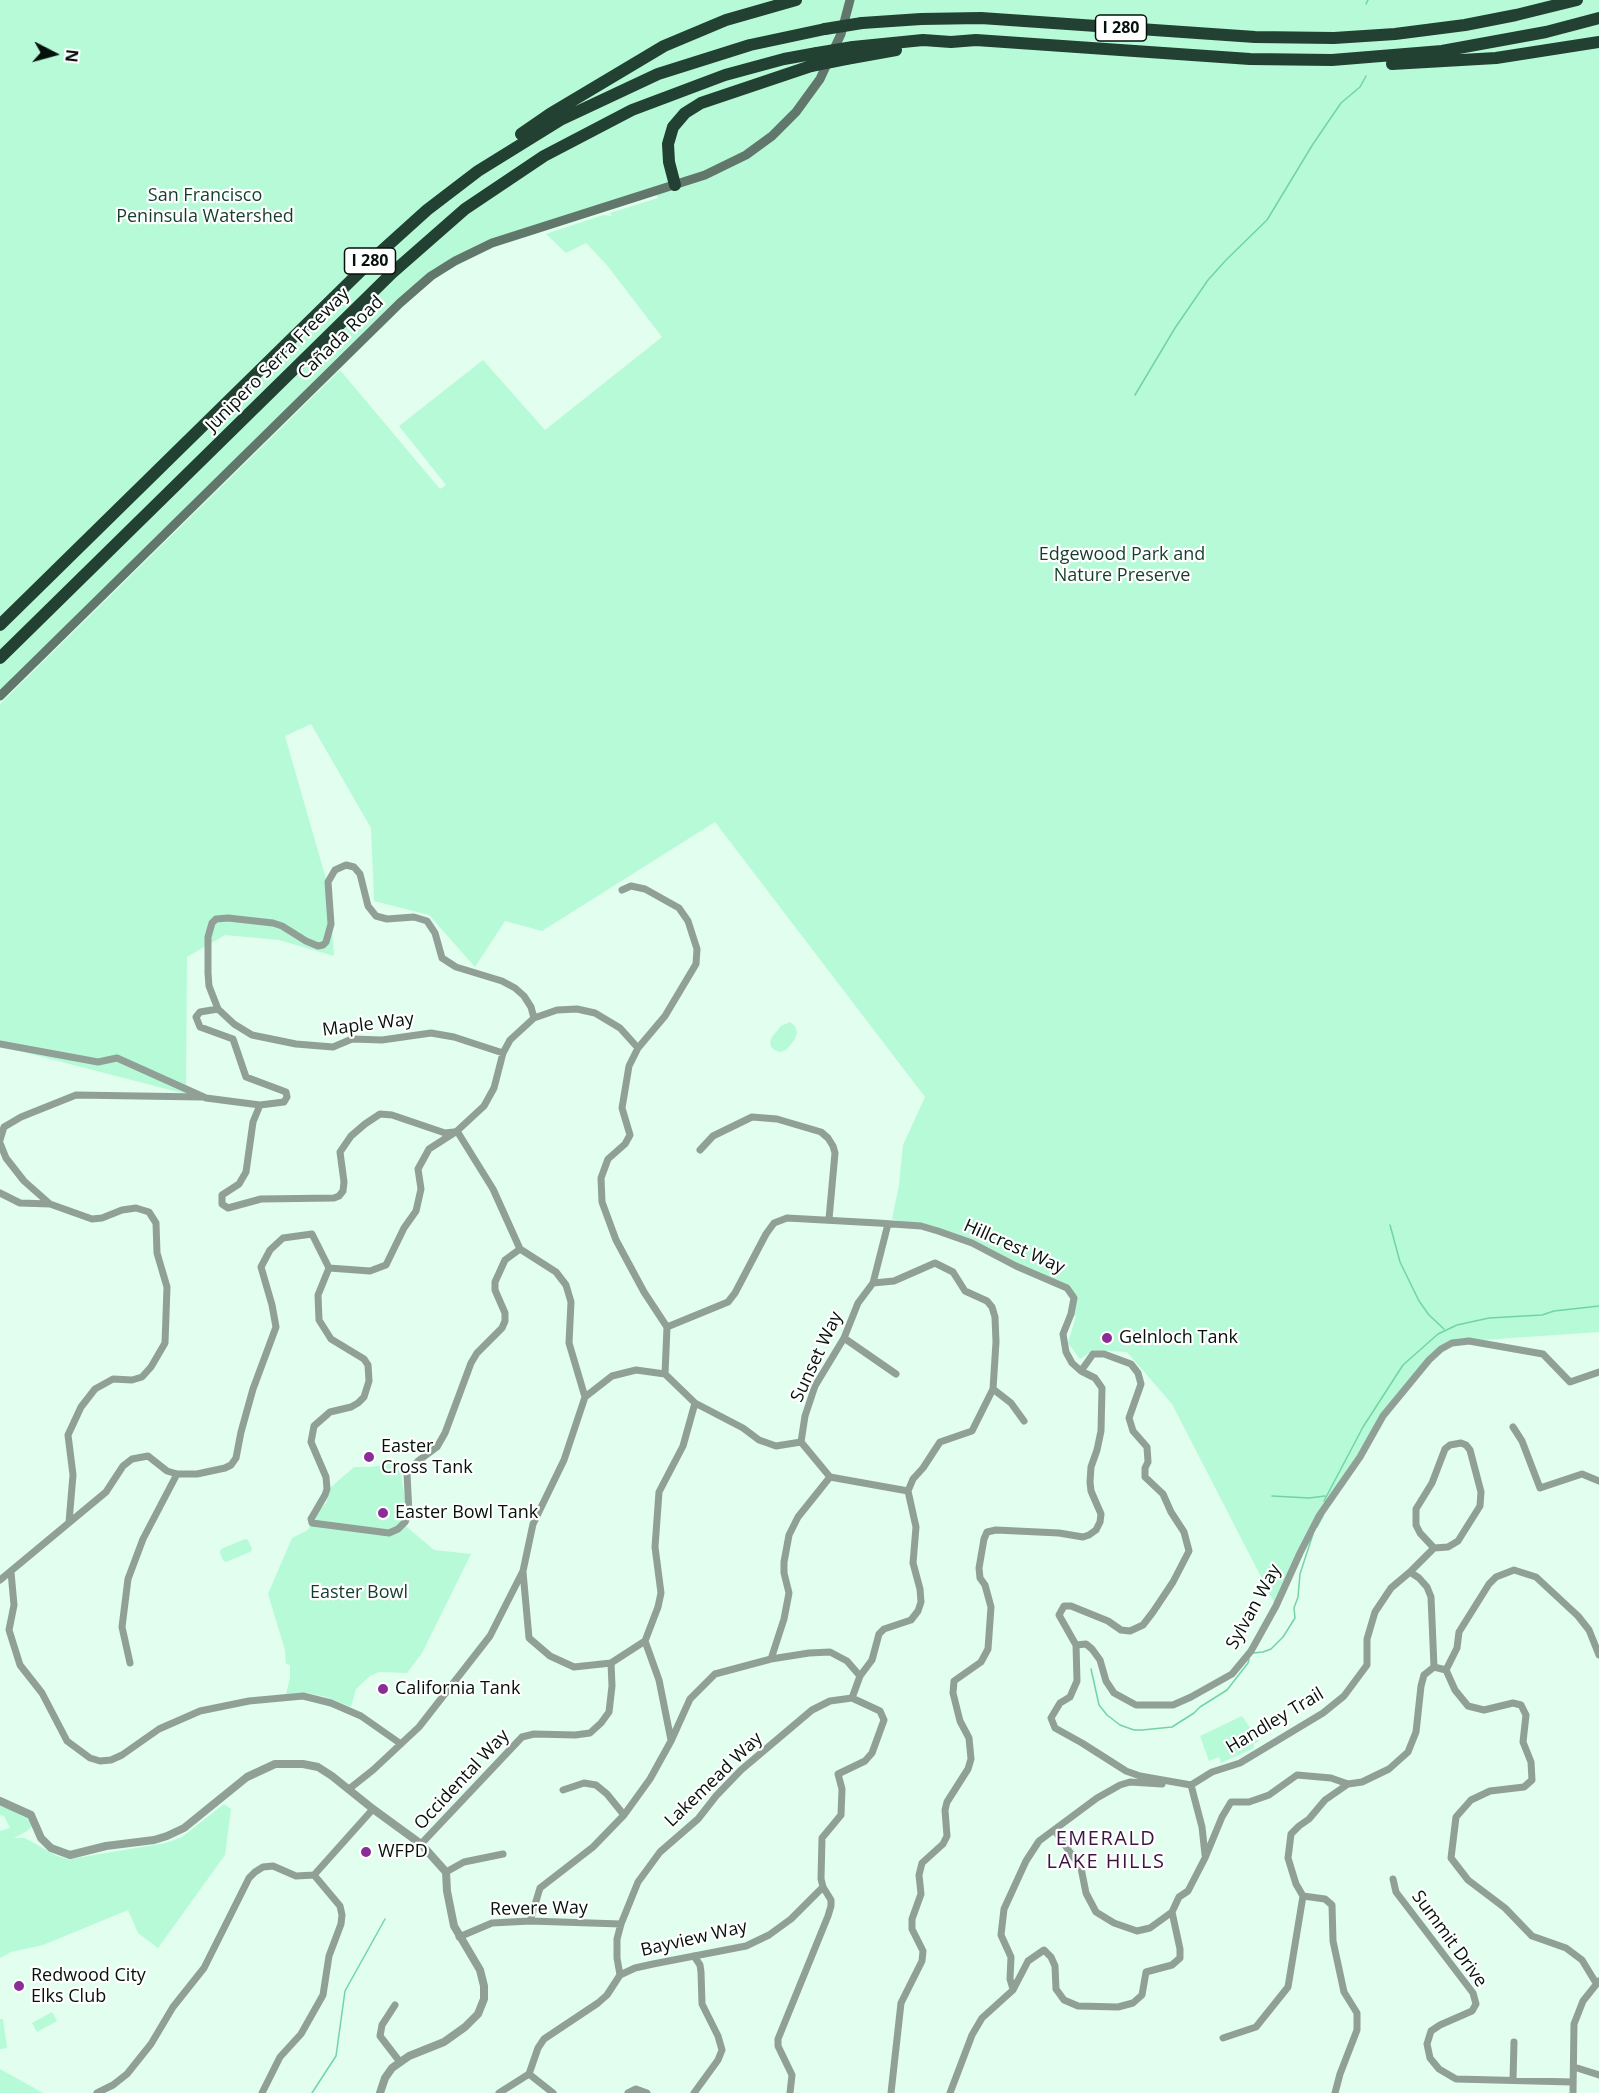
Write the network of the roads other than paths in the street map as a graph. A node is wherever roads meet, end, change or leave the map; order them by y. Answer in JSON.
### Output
{"nodes":[{"id":1,"x":796,"y":0,"type":"edge"},
{"id":2,"x":850,"y":0,"type":"edge"},
{"id":3,"x":1565,"y":0,"type":"edge"},
{"id":4,"x":1577,"y":0,"type":"edge"},
{"id":5,"x":1542,"y":9,"type":"junction"},
{"id":6,"x":1599,"y":18,"type":"edge"},
{"id":7,"x":951,"y":42,"type":"junction"},
{"id":8,"x":1599,"y":42,"type":"edge"},
{"id":9,"x":1414,"y":58,"type":"junction"},
{"id":10,"x":675,"y":184,"type":"junction"},
{"id":11,"x":453,"y":189,"type":"junction"},
{"id":12,"x":0,"y":625,"type":"edge"},
{"id":13,"x":0,"y":658,"type":"edge"},
{"id":14,"x":0,"y":696,"type":"edge"},
{"id":15,"x":622,"y":890,"type":"dead end"},
{"id":16,"x":218,"y":1009,"type":"junction"},
{"id":17,"x":534,"y":1018,"type":"junction"},
{"id":18,"x":0,"y":1044,"type":"edge"},
{"id":19,"x":638,"y":1048,"type":"junction"},
{"id":20,"x":503,"y":1053,"type":"junction"},
{"id":21,"x":206,"y":1098,"type":"junction"},
{"id":22,"x":260,"y":1105,"type":"junction"},
{"id":23,"x":457,"y":1131,"type":"junction"},
{"id":24,"x":0,"y":1141,"type":"edge"},
{"id":25,"x":700,"y":1150,"type":"dead end"},
{"id":26,"x":0,"y":1193,"type":"edge"},
{"id":27,"x":50,"y":1204,"type":"junction"},
{"id":28,"x":829,"y":1219,"type":"junction"},
{"id":29,"x":888,"y":1224,"type":"junction"},
{"id":30,"x":520,"y":1249,"type":"junction"},
{"id":31,"x":329,"y":1268,"type":"junction"},
{"id":32,"x":873,"y":1283,"type":"junction"},
{"id":33,"x":667,"y":1327,"type":"junction"},
{"id":34,"x":844,"y":1338,"type":"junction"},
{"id":35,"x":1082,"y":1371,"type":"junction"},
{"id":36,"x":1599,"y":1372,"type":"edge"},
{"id":37,"x":665,"y":1374,"type":"junction"},
{"id":38,"x":896,"y":1374,"type":"dead end"},
{"id":39,"x":993,"y":1389,"type":"junction"},
{"id":40,"x":585,"y":1397,"type":"junction"},
{"id":41,"x":695,"y":1403,"type":"junction"},
{"id":42,"x":1024,"y":1421,"type":"dead end"},
{"id":43,"x":1513,"y":1427,"type":"dead end"},
{"id":44,"x":801,"y":1442,"type":"junction"},
{"id":45,"x":177,"y":1474,"type":"junction"},
{"id":46,"x":830,"y":1477,"type":"junction"},
{"id":47,"x":1599,"y":1481,"type":"edge"},
{"id":48,"x":908,"y":1491,"type":"junction"},
{"id":49,"x":69,"y":1522,"type":"junction"},
{"id":50,"x":1434,"y":1548,"type":"junction"},
{"id":51,"x":523,"y":1571,"type":"junction"},
{"id":52,"x":11,"y":1572,"type":"junction"},
{"id":53,"x":1410,"y":1572,"type":"junction"},
{"id":54,"x":0,"y":1580,"type":"edge"},
{"id":55,"x":645,"y":1641,"type":"junction"},
{"id":56,"x":1076,"y":1645,"type":"junction"},
{"id":57,"x":1599,"y":1655,"type":"edge"},
{"id":58,"x":771,"y":1659,"type":"junction"},
{"id":59,"x":130,"y":1663,"type":"dead end"},
{"id":60,"x":611,"y":1663,"type":"junction"},
{"id":61,"x":1434,"y":1667,"type":"junction"},
{"id":62,"x":1446,"y":1670,"type":"junction"},
{"id":63,"x":860,"y":1676,"type":"junction"},
{"id":64,"x":852,"y":1698,"type":"junction"},
{"id":65,"x":671,"y":1741,"type":"junction"},
{"id":66,"x":402,"y":1744,"type":"junction"},
{"id":67,"x":1173,"y":1781,"type":"junction"},
{"id":68,"x":1348,"y":1784,"type":"junction"},
{"id":69,"x":1191,"y":1785,"type":"junction"},
{"id":70,"x":349,"y":1789,"type":"junction"},
{"id":71,"x":563,"y":1790,"type":"dead end"},
{"id":72,"x":0,"y":1801,"type":"edge"},
{"id":73,"x":373,"y":1809,"type":"junction"},
{"id":74,"x":624,"y":1815,"type":"junction"},
{"id":75,"x":1055,"y":1831,"type":"junction"},
{"id":76,"x":421,"y":1844,"type":"junction"},
{"id":77,"x":502,"y":1854,"type":"dead end"},
{"id":78,"x":1205,"y":1858,"type":"junction"},
{"id":79,"x":446,"y":1872,"type":"junction"},
{"id":80,"x":314,"y":1875,"type":"junction"},
{"id":81,"x":1393,"y":1879,"type":"dead end"},
{"id":82,"x":823,"y":1887,"type":"junction"},
{"id":83,"x":1303,"y":1896,"type":"junction"},
{"id":84,"x":1172,"y":1912,"type":"junction"},
{"id":85,"x":530,"y":1921,"type":"junction"},
{"id":86,"x":621,"y":1924,"type":"junction"},
{"id":87,"x":459,"y":1937,"type":"junction"},
{"id":88,"x":694,"y":1956,"type":"junction"},
{"id":89,"x":620,"y":1975,"type":"junction"},
{"id":90,"x":1598,"y":1982,"type":"edge"},
{"id":91,"x":1013,"y":1990,"type":"junction"},
{"id":92,"x":395,"y":2005,"type":"dead end"},
{"id":93,"x":1223,"y":2038,"type":"dead end"},
{"id":94,"x":1514,"y":2042,"type":"dead end"},
{"id":95,"x":400,"y":2062,"type":"junction"},
{"id":96,"x":1574,"y":2067,"type":"junction"},
{"id":97,"x":529,"y":2074,"type":"junction"},
{"id":98,"x":1599,"y":2075,"type":"edge"},
{"id":99,"x":1513,"y":2080,"type":"junction"},
{"id":100,"x":1572,"y":2082,"type":"junction"},
{"id":101,"x":97,"y":2093,"type":"edge"},
{"id":102,"x":262,"y":2093,"type":"edge"},
{"id":103,"x":380,"y":2093,"type":"edge"},
{"id":104,"x":500,"y":2093,"type":"edge"},
{"id":105,"x":553,"y":2093,"type":"edge"},
{"id":106,"x":628,"y":2093,"type":"edge"},
{"id":107,"x":647,"y":2093,"type":"edge"},
{"id":108,"x":694,"y":2093,"type":"edge"},
{"id":109,"x":790,"y":2093,"type":"edge"},
{"id":110,"x":891,"y":2093,"type":"edge"},
{"id":111,"x":950,"y":2093,"type":"edge"},
{"id":112,"x":1335,"y":2093,"type":"edge"},
{"id":113,"x":1573,"y":2093,"type":"edge"}],
"edges":[{"from":1,"to":11,"type":"highway"},
{"from":2,"to":10,"type":"main road","name":"Cañada Road"},
{"from":3,"to":5,"type":"highway"},
{"from":4,"to":5,"type":"highway","name":"Junipero Serra Freeway","number":"I 280"},
{"from":5,"to":11,"type":"highway","name":"Junipero Serra Freeway","number":"I 280","bridge":true},
{"from":6,"to":9,"type":"highway"},
{"from":7,"to":9,"type":"highway","name":"Junipero Serra Freeway","number":"I 280"},
{"from":7,"to":10,"type":"highway","bridge":true},
{"from":7,"to":13,"type":"highway","name":"Junipero Serra Freeway","number":"I 280","bridge":true},
{"from":8,"to":9,"type":"highway"},
{"from":10,"to":14,"type":"main road","name":"Cañada Road"},
{"from":11,"to":12,"type":"highway","name":"Junipero Serra Freeway","number":"I 280"},
{"from":15,"to":19,"type":"street"},
{"from":16,"to":17,"type":"street"},
{"from":16,"to":20,"type":"street","name":"Maple Way"},
{"from":16,"to":22,"type":"street"},
{"from":17,"to":19,"type":"street"},
{"from":17,"to":20,"type":"street"},
{"from":18,"to":21,"type":"street"},
{"from":19,"to":33,"type":"street"},
{"from":20,"to":23,"type":"street"},
{"from":21,"to":22,"type":"street"},
{"from":21,"to":24,"type":"street"},
{"from":22,"to":23,"type":"street"},
{"from":23,"to":30,"type":"street"},
{"from":23,"to":31,"type":"street"},
{"from":24,"to":27,"type":"street"},
{"from":25,"to":28,"type":"street"},
{"from":26,"to":27,"type":"street"},
{"from":27,"to":49,"type":"street"},
{"from":28,"to":29,"type":"street","name":"Hillcrest Way"},
{"from":28,"to":33,"type":"street","name":"Hillcrest Way"},
{"from":29,"to":32,"type":"street","name":"Sunset Way"},
{"from":29,"to":35,"type":"street","name":"Hillcrest Way"},
{"from":30,"to":31,"type":"street"},
{"from":30,"to":40,"type":"street"},
{"from":31,"to":45,"type":"street"},
{"from":32,"to":34,"type":"street","name":"Sunset Way"},
{"from":32,"to":39,"type":"street"},
{"from":33,"to":37,"type":"street"},
{"from":34,"to":38,"type":"street"},
{"from":34,"to":44,"type":"street","name":"Sunset Way"},
{"from":35,"to":56,"type":"street"},
{"from":35,"to":110,"type":"street","name":"Hillcrest Way"},
{"from":36,"to":56,"type":"street","name":"Sylvan Way"},
{"from":37,"to":40,"type":"street"},
{"from":37,"to":41,"type":"street"},
{"from":39,"to":42,"type":"street"},
{"from":39,"to":48,"type":"street"},
{"from":40,"to":51,"type":"street"},
{"from":41,"to":44,"type":"street"},
{"from":41,"to":55,"type":"street"},
{"from":43,"to":47,"type":"street"},
{"from":44,"to":46,"type":"street"},
{"from":45,"to":49,"type":"street"},
{"from":45,"to":59,"type":"street"},
{"from":46,"to":48,"type":"street"},
{"from":46,"to":58,"type":"street"},
{"from":48,"to":63,"type":"street"},
{"from":49,"to":52,"type":"street"},
{"from":50,"to":50,"type":"street"},
{"from":50,"to":53,"type":"street","name":"Handley Trail"},
{"from":51,"to":60,"type":"street"},
{"from":51,"to":66,"type":"street"},
{"from":52,"to":54,"type":"street"},
{"from":52,"to":66,"type":"street"},
{"from":53,"to":61,"type":"street"},
{"from":53,"to":69,"type":"street","name":"Handley Trail"},
{"from":55,"to":60,"type":"street"},
{"from":55,"to":65,"type":"street"},
{"from":56,"to":67,"type":"street"},
{"from":57,"to":62,"type":"street"},
{"from":58,"to":63,"type":"street"},
{"from":58,"to":65,"type":"street"},
{"from":60,"to":76,"type":"street","name":"Occidental Way"},
{"from":61,"to":62,"type":"street"},
{"from":61,"to":68,"type":"street"},
{"from":62,"to":90,"type":"street"},
{"from":63,"to":64,"type":"street"},
{"from":64,"to":82,"type":"street"},
{"from":64,"to":86,"type":"street","name":"Lakemead Way"},
{"from":65,"to":74,"type":"street"},
{"from":66,"to":70,"type":"street"},
{"from":67,"to":69,"type":"street"},
{"from":67,"to":75,"type":"street"},
{"from":68,"to":78,"type":"street"},
{"from":68,"to":83,"type":"street"},
{"from":69,"to":78,"type":"street"},
{"from":70,"to":72,"type":"street"},
{"from":70,"to":73,"type":"street"},
{"from":71,"to":74,"type":"street"},
{"from":73,"to":76,"type":"street"},
{"from":73,"to":80,"type":"street"},
{"from":74,"to":85,"type":"street"},
{"from":75,"to":84,"type":"street"},
{"from":75,"to":91,"type":"street"},
{"from":76,"to":79,"type":"street"},
{"from":77,"to":79,"type":"street"},
{"from":78,"to":84,"type":"street"},
{"from":79,"to":87,"type":"street"},
{"from":80,"to":101,"type":"street"},
{"from":80,"to":102,"type":"street"},
{"from":81,"to":99,"type":"street","name":"Summit Drive"},
{"from":82,"to":88,"type":"street","name":"Bayview Way"},
{"from":82,"to":109,"type":"street"},
{"from":83,"to":93,"type":"street"},
{"from":83,"to":112,"type":"street"},
{"from":84,"to":91,"type":"street"},
{"from":85,"to":86,"type":"street","name":"Revere Way"},
{"from":85,"to":87,"type":"street","name":"Revere Way"},
{"from":86,"to":89,"type":"street","name":"Lakemead Way"},
{"from":87,"to":95,"type":"street"},
{"from":88,"to":89,"type":"street","name":"Bayview Way"},
{"from":88,"to":108,"type":"street"},
{"from":89,"to":97,"type":"street","name":"Bayview Way"},
{"from":90,"to":96,"type":"street"},
{"from":91,"to":111,"type":"street"},
{"from":92,"to":95,"type":"street"},
{"from":94,"to":99,"type":"street"},
{"from":95,"to":103,"type":"street"},
{"from":96,"to":98,"type":"street"},
{"from":96,"to":100,"type":"street"},
{"from":97,"to":104,"type":"street"},
{"from":97,"to":105,"type":"street"},
{"from":99,"to":100,"type":"street","name":"Summit Drive"},
{"from":100,"to":113,"type":"street"},
{"from":106,"to":107,"type":"street"}]}
